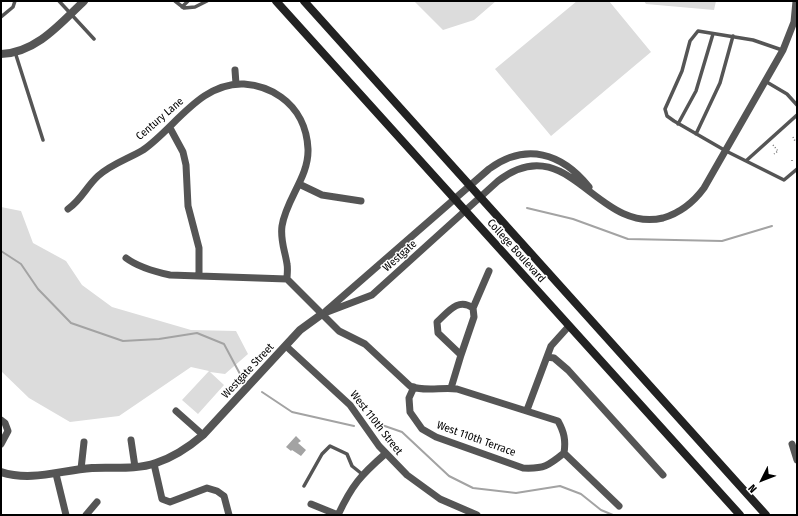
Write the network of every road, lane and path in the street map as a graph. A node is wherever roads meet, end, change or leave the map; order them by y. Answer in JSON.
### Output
{"nodes":[{"id":1,"x":15,"y":1,"type":"edge"},
{"id":2,"x":59,"y":1,"type":"edge"},
{"id":3,"x":84,"y":1,"type":"edge"},
{"id":4,"x":175,"y":1,"type":"edge"},
{"id":5,"x":188,"y":1,"type":"edge"},
{"id":6,"x":201,"y":1,"type":"edge"},
{"id":7,"x":207,"y":1,"type":"edge"},
{"id":8,"x":276,"y":1,"type":"edge"},
{"id":9,"x":304,"y":1,"type":"edge"},
{"id":10,"x":796,"y":5,"type":"edge"},
{"id":11,"x":182,"y":7,"type":"junction"},
{"id":12,"x":195,"y":7,"type":"junction"},
{"id":13,"x":71,"y":14,"type":"junction"},
{"id":14,"x":1,"y":17,"type":"edge"},
{"id":15,"x":713,"y":34,"type":"junction"},
{"id":16,"x":733,"y":36,"type":"junction"},
{"id":17,"x":94,"y":39,"type":"dead end"},
{"id":18,"x":783,"y":50,"type":"junction"},
{"id":19,"x":15,"y":52,"type":"junction"},
{"id":20,"x":1,"y":54,"type":"edge"},
{"id":21,"x":235,"y":70,"type":"dead end"},
{"id":22,"x":766,"y":81,"type":"junction"},
{"id":23,"x":236,"y":84,"type":"junction"},
{"id":24,"x":797,"y":105,"type":"edge"},
{"id":25,"x":797,"y":115,"type":"edge"},
{"id":26,"x":678,"y":124,"type":"junction"},
{"id":27,"x":170,"y":128,"type":"junction"},
{"id":28,"x":696,"y":134,"type":"junction"},
{"id":29,"x":793,"y":137,"type":"dead end"},
{"id":30,"x":43,"y":140,"type":"dead end"},
{"id":31,"x":796,"y":141,"type":"dead end"},
{"id":32,"x":772,"y":145,"type":"dead end"},
{"id":33,"x":726,"y":151,"type":"junction"},
{"id":34,"x":774,"y":154,"type":"dead end"},
{"id":35,"x":747,"y":160,"type":"junction"},
{"id":36,"x":792,"y":160,"type":"dead end"},
{"id":37,"x":792,"y":163,"type":"dead end"},
{"id":38,"x":797,"y":169,"type":"edge"},
{"id":39,"x":299,"y":184,"type":"junction"},
{"id":40,"x":470,"y":185,"type":"junction"},
{"id":41,"x":595,"y":194,"type":"junction"},
{"id":42,"x":481,"y":197,"type":"junction"},
{"id":43,"x":454,"y":199,"type":"junction"},
{"id":44,"x":361,"y":201,"type":"dead end"},
{"id":45,"x":68,"y":209,"type":"dead end"},
{"id":46,"x":465,"y":211,"type":"junction"},
{"id":47,"x":126,"y":258,"type":"dead end"},
{"id":48,"x":489,"y":271,"type":"dead end"},
{"id":49,"x":199,"y":276,"type":"junction"},
{"id":50,"x":287,"y":280,"type":"junction"},
{"id":51,"x":473,"y":308,"type":"junction"},
{"id":52,"x":322,"y":314,"type":"junction"},
{"id":53,"x":569,"y":326,"type":"junction"},
{"id":54,"x":286,"y":346,"type":"junction"},
{"id":55,"x":461,"y":355,"type":"junction"},
{"id":56,"x":547,"y":357,"type":"junction"},
{"id":57,"x":414,"y":387,"type":"junction"},
{"id":58,"x":451,"y":388,"type":"junction"},
{"id":59,"x":527,"y":410,"type":"junction"},
{"id":60,"x":176,"y":411,"type":"dead end"},
{"id":61,"x":1,"y":420,"type":"edge"},
{"id":62,"x":203,"y":434,"type":"junction"},
{"id":63,"x":131,"y":440,"type":"dead end"},
{"id":64,"x":84,"y":442,"type":"dead end"},
{"id":65,"x":1,"y":444,"type":"edge"},
{"id":66,"x":792,"y":444,"type":"dead end"},
{"id":67,"x":564,"y":453,"type":"junction"},
{"id":68,"x":385,"y":454,"type":"junction"},
{"id":69,"x":797,"y":460,"type":"edge"},
{"id":70,"x":154,"y":464,"type":"junction"},
{"id":71,"x":136,"y":467,"type":"junction"},
{"id":72,"x":81,"y":469,"type":"junction"},
{"id":73,"x":1,"y":472,"type":"edge"},
{"id":74,"x":56,"y":474,"type":"junction"},
{"id":75,"x":362,"y":474,"type":"junction"},
{"id":76,"x":664,"y":475,"type":"dead end"},
{"id":77,"x":304,"y":486,"type":"dead end"},
{"id":78,"x":97,"y":502,"type":"dead end"},
{"id":79,"x":311,"y":504,"type":"dead end"},
{"id":80,"x":618,"y":506,"type":"dead end"},
{"id":81,"x":66,"y":515,"type":"edge"},
{"id":82,"x":86,"y":515,"type":"edge"},
{"id":83,"x":229,"y":515,"type":"edge"},
{"id":84,"x":338,"y":515,"type":"edge"},
{"id":85,"x":477,"y":515,"type":"edge"},
{"id":86,"x":740,"y":515,"type":"edge"},
{"id":87,"x":766,"y":515,"type":"edge"}],
"edges":[{"from":1,"to":14,"type":"lane"},
{"from":2,"to":13,"type":"lane"},
{"from":3,"to":13,"type":"street"},
{"from":4,"to":11,"type":"lane"},
{"from":5,"to":11,"type":"lane"},
{"from":6,"to":12,"type":"lane"},
{"from":7,"to":12,"type":"lane"},
{"from":8,"to":43,"type":"main road","name":"College Boulevard"},
{"from":9,"to":40,"type":"main road","name":"College Boulevard"},
{"from":10,"to":18,"type":"street"},
{"from":11,"to":12,"type":"lane"},
{"from":13,"to":17,"type":"lane"},
{"from":13,"to":19,"type":"street"},
{"from":15,"to":16,"type":"lane"},
{"from":15,"to":26,"type":"lane"},
{"from":15,"to":26,"type":"lane"},
{"from":16,"to":18,"type":"lane"},
{"from":16,"to":28,"type":"lane"},
{"from":18,"to":22,"type":"street"},
{"from":19,"to":20,"type":"street"},
{"from":19,"to":30,"type":"lane"},
{"from":21,"to":23,"type":"street"},
{"from":22,"to":24,"type":"lane"},
{"from":22,"to":33,"type":"street"},
{"from":23,"to":27,"type":"street","name":"Century Lane"},
{"from":23,"to":39,"type":"street","name":"Century Lane"},
{"from":25,"to":35,"type":"lane"},
{"from":26,"to":28,"type":"lane"},
{"from":27,"to":45,"type":"street","name":"Century Lane"},
{"from":27,"to":49,"type":"street"},
{"from":28,"to":33,"type":"lane"},
{"from":29,"to":31,"type":"path"},
{"from":32,"to":34,"type":"path"},
{"from":33,"to":35,"type":"lane"},
{"from":33,"to":41,"type":"street"},
{"from":35,"to":38,"type":"lane"},
{"from":36,"to":37,"type":"path"},
{"from":39,"to":44,"type":"street"},
{"from":39,"to":50,"type":"street","name":"Century Lane"},
{"from":40,"to":41,"type":"street","name":"Westgate Street"},
{"from":40,"to":42,"type":"main road","name":"College Boulevard"},
{"from":40,"to":43,"type":"street","name":"Westgate Street"},
{"from":41,"to":42,"type":"street","name":"Westgate"},
{"from":42,"to":46,"type":"street","name":"Westgate"},
{"from":42,"to":87,"type":"main road","name":"College Boulevard"},
{"from":43,"to":46,"type":"main road","name":"College Boulevard"},
{"from":43,"to":52,"type":"street","name":"Westgate Street"},
{"from":46,"to":52,"type":"street","name":"Westgate"},
{"from":46,"to":53,"type":"main road","name":"College Boulevard"},
{"from":47,"to":49,"type":"street"},
{"from":48,"to":51,"type":"street"},
{"from":49,"to":50,"type":"street"},
{"from":50,"to":52,"type":"street"},
{"from":51,"to":55,"type":"street"},
{"from":51,"to":55,"type":"street"},
{"from":52,"to":54,"type":"street","name":"Westgate Street"},
{"from":52,"to":57,"type":"street"},
{"from":53,"to":56,"type":"street"},
{"from":53,"to":86,"type":"main road","name":"College Boulevard"},
{"from":54,"to":62,"type":"street","name":"Westgate Street"},
{"from":54,"to":68,"type":"street","name":"West 110th Street"},
{"from":55,"to":58,"type":"street"},
{"from":56,"to":59,"type":"street"},
{"from":56,"to":76,"type":"street"},
{"from":57,"to":58,"type":"street"},
{"from":57,"to":67,"type":"street","name":"West 110th Terrace"},
{"from":58,"to":59,"type":"street"},
{"from":59,"to":67,"type":"street"},
{"from":60,"to":62,"type":"street"},
{"from":61,"to":65,"type":"street"},
{"from":62,"to":70,"type":"street","name":"Westgate Street"},
{"from":63,"to":71,"type":"street"},
{"from":64,"to":72,"type":"street"},
{"from":66,"to":69,"type":"street"},
{"from":67,"to":80,"type":"street"},
{"from":68,"to":75,"type":"street"},
{"from":68,"to":85,"type":"street","name":"West 110th Street"},
{"from":70,"to":71,"type":"street","name":"Westgate Street"},
{"from":70,"to":83,"type":"street"},
{"from":71,"to":72,"type":"street","name":"Westgate Street"},
{"from":72,"to":74,"type":"street","name":"Westgate Street"},
{"from":73,"to":74,"type":"street","name":"Westgate Street"},
{"from":74,"to":81,"type":"street"},
{"from":75,"to":77,"type":"lane"},
{"from":75,"to":84,"type":"street"},
{"from":78,"to":82,"type":"street"},
{"from":79,"to":84,"type":"street"}]}
